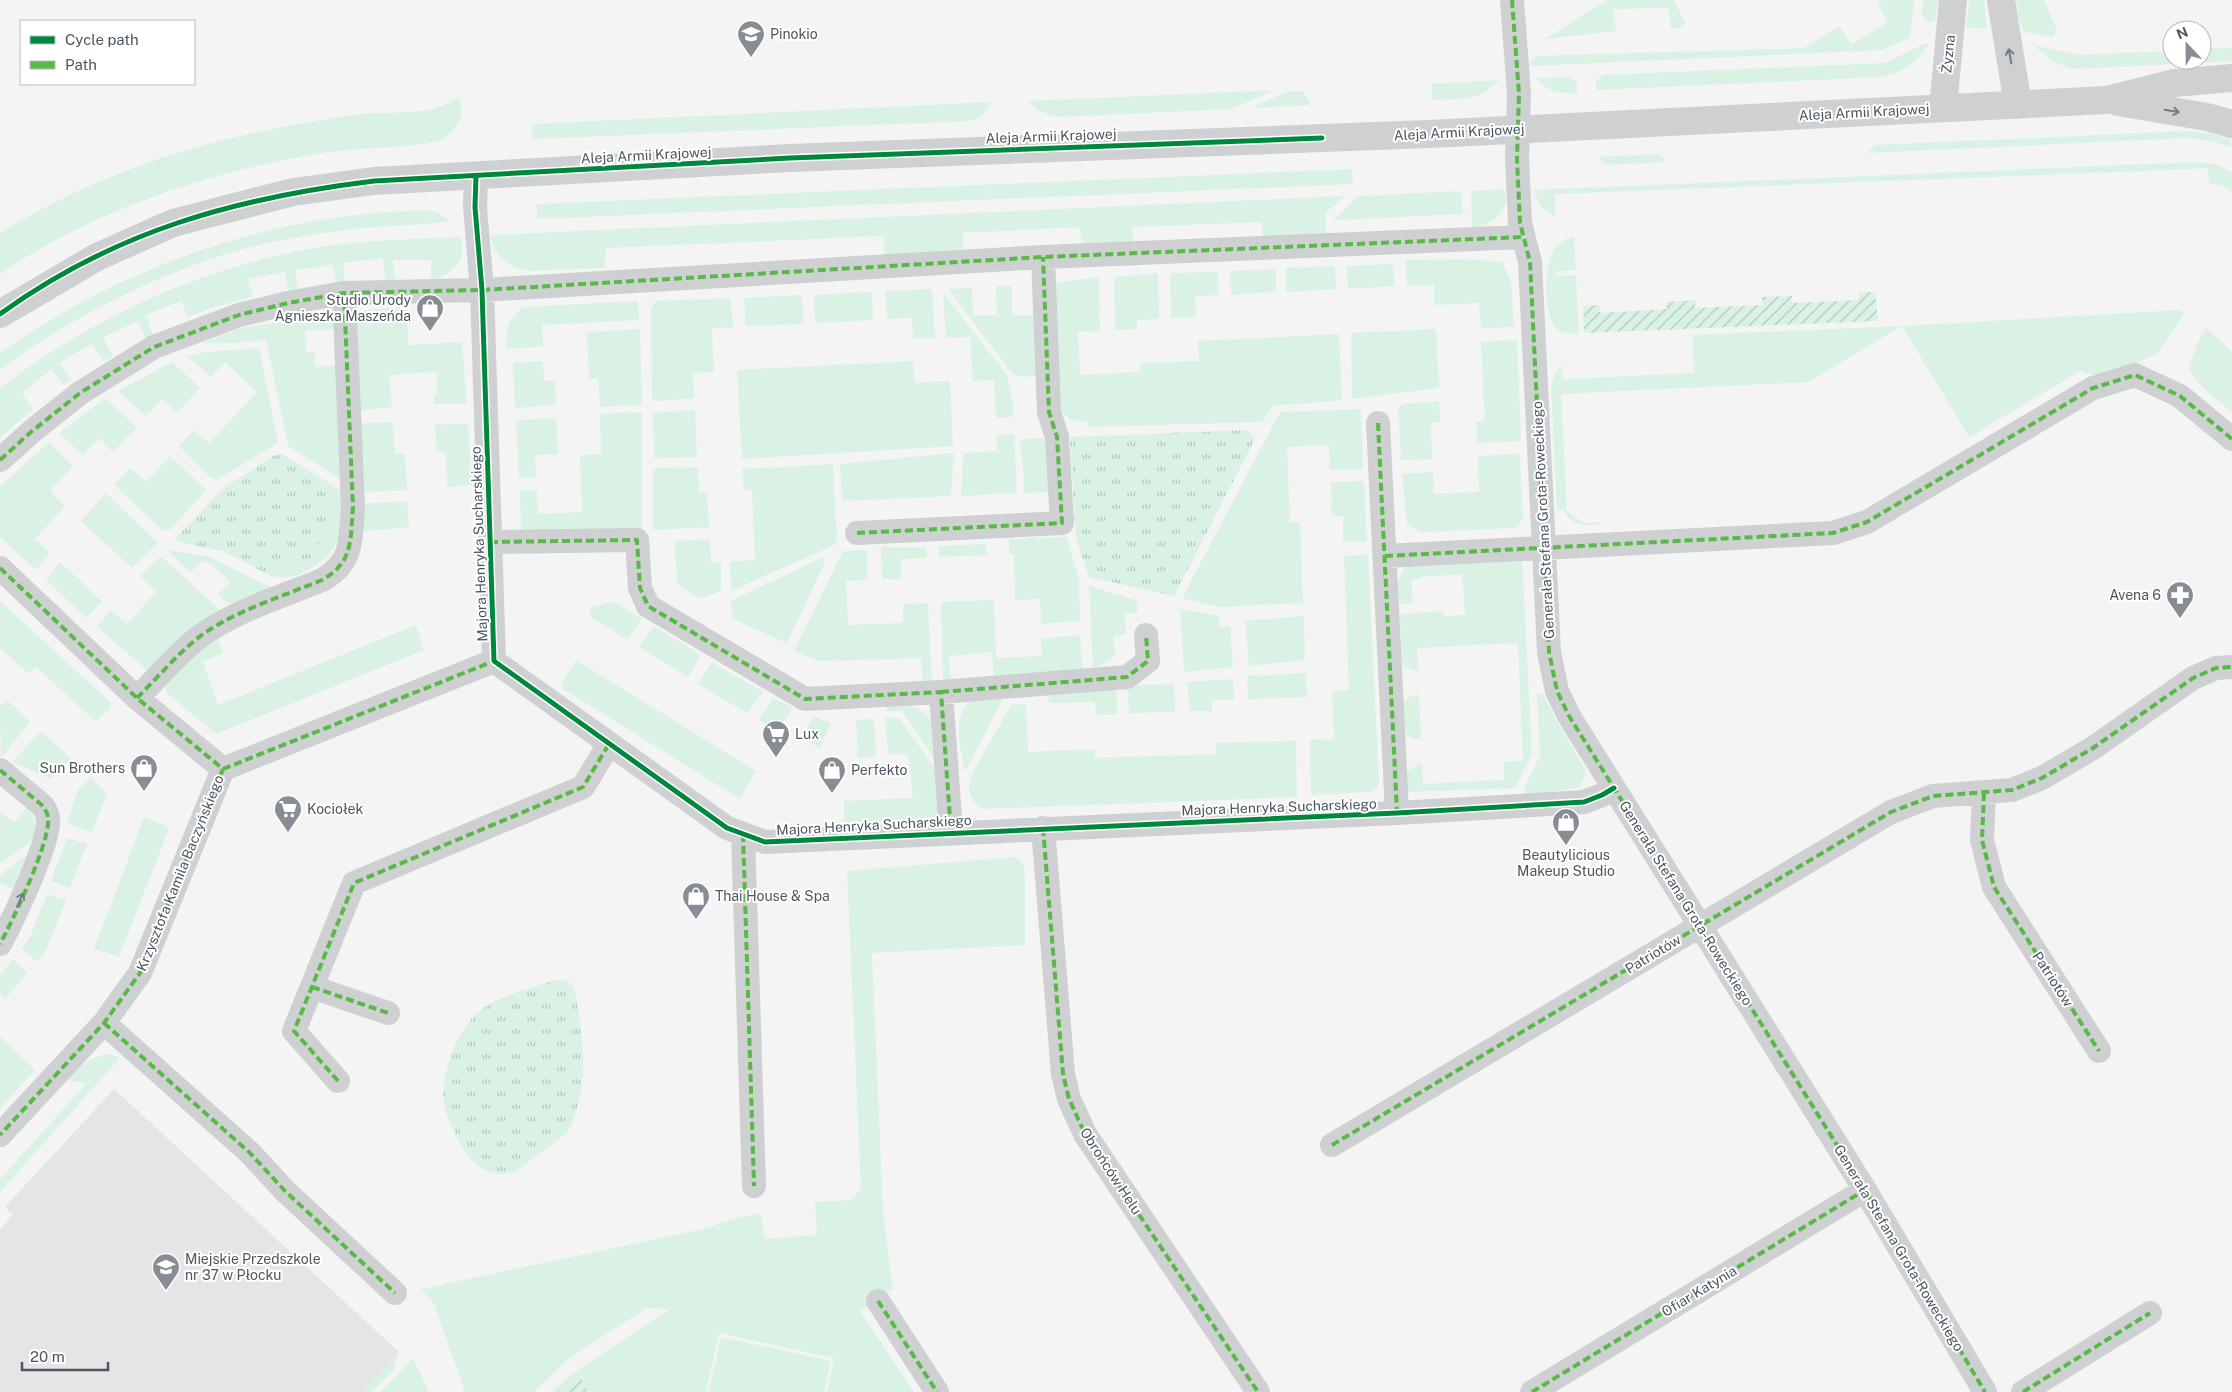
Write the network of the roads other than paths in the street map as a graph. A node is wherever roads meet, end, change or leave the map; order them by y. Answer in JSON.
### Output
{"nodes":[{"id":1,"x":1512,"y":0,"type":"edge"},
{"id":2,"x":1953,"y":0,"type":"edge"},
{"id":3,"x":2001,"y":0,"type":"edge"},
{"id":4,"x":2232,"y":78,"type":"edge"},
{"id":5,"x":2107,"y":100,"type":"junction"},
{"id":6,"x":2018,"y":104,"type":"junction"},
{"id":7,"x":1943,"y":108,"type":"junction"},
{"id":8,"x":2232,"y":124,"type":"edge"},
{"id":9,"x":1517,"y":129,"type":"junction"},
{"id":10,"x":476,"y":176,"type":"junction"},
{"id":11,"x":1523,"y":237,"type":"junction"},
{"id":12,"x":1043,"y":257,"type":"junction"},
{"id":13,"x":482,"y":290,"type":"junction"},
{"id":14,"x":344,"y":293,"type":"junction"},
{"id":15,"x":0,"y":314,"type":"edge"},
{"id":16,"x":1378,"y":423,"type":"dead end"},
{"id":17,"x":2232,"y":439,"type":"edge"},
{"id":18,"x":0,"y":460,"type":"edge"},
{"id":19,"x":857,"y":533,"type":"dead end"},
{"id":20,"x":490,"y":542,"type":"junction"},
{"id":21,"x":1545,"y":547,"type":"junction"},
{"id":22,"x":1385,"y":556,"type":"junction"},
{"id":23,"x":0,"y":568,"type":"edge"},
{"id":24,"x":1146,"y":635,"type":"dead end"},
{"id":25,"x":494,"y":661,"type":"junction"},
{"id":26,"x":2232,"y":667,"type":"edge"},
{"id":27,"x":941,"y":692,"type":"junction"},
{"id":28,"x":137,"y":698,"type":"junction"},
{"id":29,"x":609,"y":744,"type":"junction"},
{"id":30,"x":222,"y":769,"type":"junction"},
{"id":31,"x":0,"y":770,"type":"edge"},
{"id":32,"x":1614,"y":788,"type":"junction"},
{"id":33,"x":1984,"y":793,"type":"junction"},
{"id":34,"x":1397,"y":813,"type":"junction"},
{"id":35,"x":1043,"y":828,"type":"junction"},
{"id":36,"x":951,"y":833,"type":"junction"},
{"id":37,"x":743,"y":834,"type":"junction"},
{"id":38,"x":1702,"y":926,"type":"junction"},
{"id":39,"x":0,"y":944,"type":"edge"},
{"id":40,"x":312,"y":987,"type":"junction"},
{"id":41,"x":388,"y":1013,"type":"dead end"},
{"id":42,"x":104,"y":1022,"type":"junction"},
{"id":43,"x":2099,"y":1051,"type":"dead end"},
{"id":44,"x":338,"y":1081,"type":"dead end"},
{"id":45,"x":0,"y":1136,"type":"edge"},
{"id":46,"x":1332,"y":1145,"type":"dead end"},
{"id":47,"x":754,"y":1186,"type":"dead end"},
{"id":48,"x":1865,"y":1190,"type":"junction"},
{"id":49,"x":395,"y":1293,"type":"dead end"},
{"id":50,"x":878,"y":1301,"type":"dead end"},
{"id":51,"x":2150,"y":1314,"type":"dead end"},
{"id":52,"x":937,"y":1392,"type":"edge"},
{"id":53,"x":1258,"y":1392,"type":"edge"},
{"id":54,"x":1532,"y":1392,"type":"edge"},
{"id":55,"x":1985,"y":1392,"type":"edge"},
{"id":56,"x":2023,"y":1392,"type":"edge"}],
"edges":[{"from":1,"to":9,"type":"street","name":"Generała Stefana Grota-Roweckiego"},
{"from":2,"to":7,"type":"street","name":"Żyzna"},
{"from":6,"to":3,"type":"street","one_way":true},
{"from":4,"to":5,"type":"street","name":"Aleja Armii Krajowej"},
{"from":5,"to":6,"type":"street","name":"Aleja Armii Krajowej"},
{"from":5,"to":8,"type":"street","name":"Aleja Armii Krajowej","one_way":true},
{"from":6,"to":7,"type":"street","name":"Aleja Armii Krajowej"},
{"from":7,"to":9,"type":"street","name":"Aleja Armii Krajowej"},
{"from":9,"to":10,"type":"street","name":"Aleja Armii Krajowej"},
{"from":9,"to":11,"type":"street","name":"Generała Stefana Grota-Roweckiego"},
{"from":10,"to":13,"type":"street","name":"Majora Henryka Sucharskiego"},
{"from":10,"to":15,"type":"street","name":"Aleja Armii Krajowej"},
{"from":11,"to":12,"type":"street"},
{"from":11,"to":21,"type":"street","name":"Generała Stefana Grota-Roweckiego"},
{"from":12,"to":13,"type":"street"},
{"from":12,"to":19,"type":"street"},
{"from":13,"to":14,"type":"street"},
{"from":13,"to":20,"type":"street","name":"Majora Henryka Sucharskiego"},
{"from":14,"to":18,"type":"street"},
{"from":14,"to":28,"type":"street"},
{"from":16,"to":22,"type":"street"},
{"from":17,"to":21,"type":"street"},
{"from":20,"to":25,"type":"street","name":"Majora Henryka Sucharskiego"},
{"from":20,"to":27,"type":"street"},
{"from":21,"to":22,"type":"street"},
{"from":21,"to":32,"type":"street","name":"Generała Stefana Grota-Roweckiego"},
{"from":22,"to":34,"type":"street"},
{"from":23,"to":28,"type":"street","name":"Krzysztofa Kamila Baczyńskiego"},
{"from":24,"to":27,"type":"street"},
{"from":25,"to":29,"type":"street","name":"Majora Henryka Sucharskiego"},
{"from":25,"to":30,"type":"street"},
{"from":26,"to":33,"type":"street","name":"Patriotów"},
{"from":27,"to":36,"type":"street"},
{"from":28,"to":30,"type":"street","name":"Krzysztofa Kamila Baczyńskiego"},
{"from":29,"to":37,"type":"street","name":"Majora Henryka Sucharskiego"},
{"from":29,"to":40,"type":"street"},
{"from":30,"to":42,"type":"street","name":"Krzysztofa Kamila Baczyńskiego"},
{"from":39,"to":31,"type":"street","one_way":true},
{"from":32,"to":34,"type":"street","name":"Majora Henryka Sucharskiego"},
{"from":32,"to":38,"type":"street","name":"Generała Stefana Grota-Roweckiego"},
{"from":33,"to":38,"type":"street","name":"Patriotów"},
{"from":33,"to":43,"type":"street","name":"Patriotów"},
{"from":34,"to":35,"type":"street","name":"Majora Henryka Sucharskiego"},
{"from":35,"to":36,"type":"street","name":"Majora Henryka Sucharskiego"},
{"from":35,"to":53,"type":"street","name":"Obrońców Helu"},
{"from":36,"to":37,"type":"street","name":"Majora Henryka Sucharskiego"},
{"from":37,"to":47,"type":"street"},
{"from":38,"to":46,"type":"street","name":"Patriotów"},
{"from":38,"to":48,"type":"street","name":"Generała Stefana Grota-Roweckiego"},
{"from":40,"to":41,"type":"street"},
{"from":40,"to":44,"type":"street"},
{"from":42,"to":45,"type":"street","name":"Krzysztofa Kamila Baczyńskiego"},
{"from":42,"to":49,"type":"street"},
{"from":48,"to":54,"type":"street","name":"Ofiar Katynia"},
{"from":48,"to":55,"type":"street","name":"Generała Stefana Grota-Roweckiego"},
{"from":50,"to":52,"type":"street"},
{"from":51,"to":56,"type":"street"}]}
